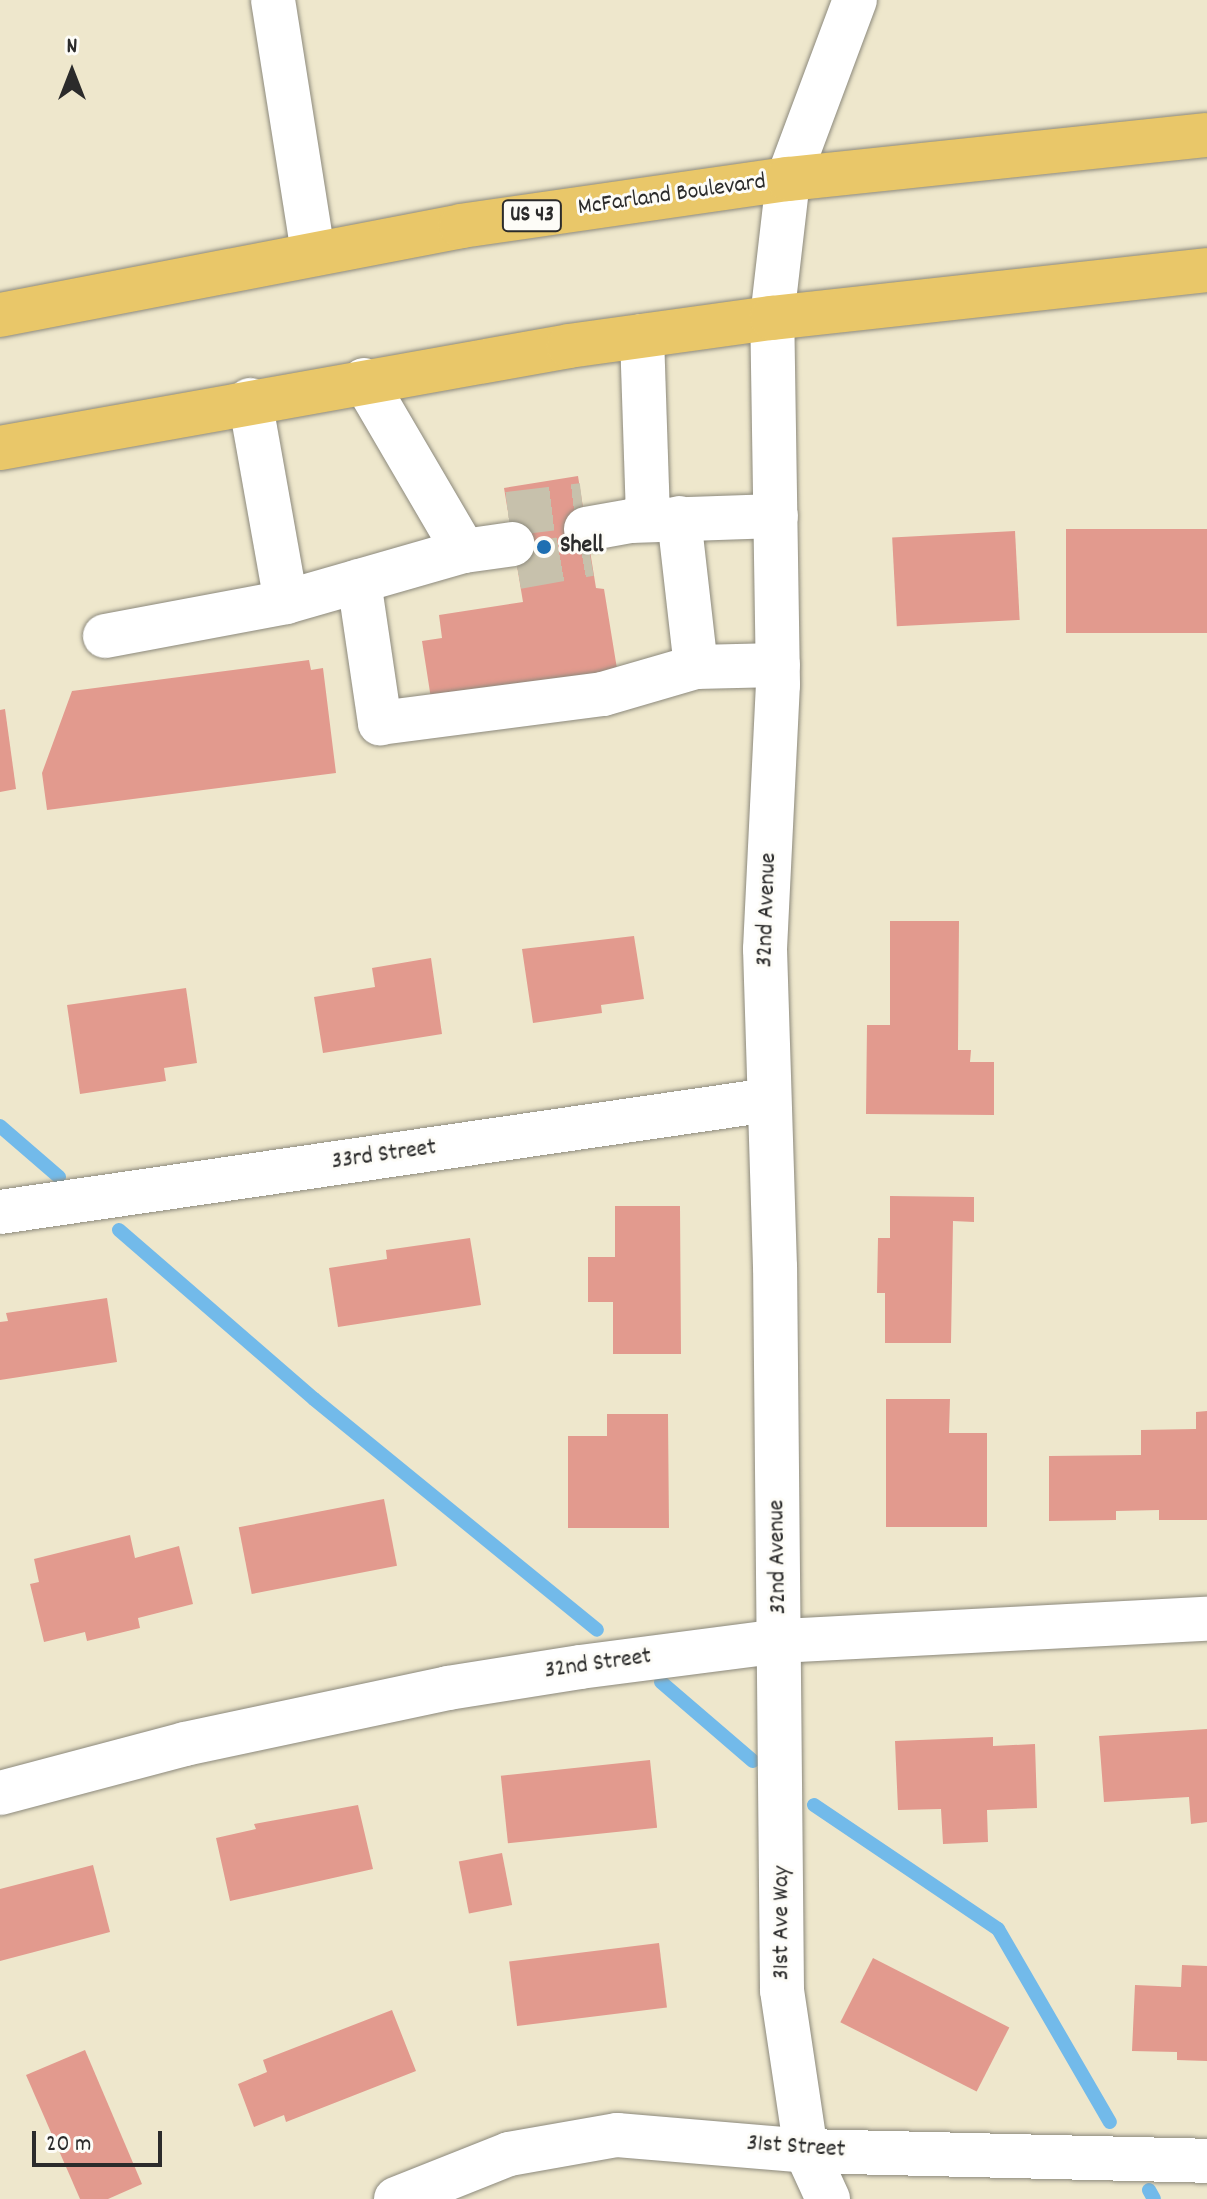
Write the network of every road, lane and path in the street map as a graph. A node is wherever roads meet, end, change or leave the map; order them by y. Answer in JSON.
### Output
{"nodes":[{"id":1,"x":273,"y":0,"type":"edge"},
{"id":2,"x":855,"y":0,"type":"edge"},
{"id":3,"x":1207,"y":135,"type":"edge"},
{"id":4,"x":788,"y":179,"type":"junction"},
{"id":5,"x":313,"y":252,"type":"junction"},
{"id":6,"x":1207,"y":270,"type":"edge"},
{"id":7,"x":0,"y":315,"type":"edge"},
{"id":8,"x":772,"y":318,"type":"junction"},
{"id":9,"x":642,"y":336,"type":"junction"},
{"id":10,"x":364,"y":380,"type":"junction"},
{"id":11,"x":250,"y":400,"type":"junction"},
{"id":12,"x":0,"y":448,"type":"edge"},
{"id":13,"x":776,"y":516,"type":"junction"},
{"id":14,"x":653,"y":520,"type":"junction"},
{"id":15,"x":586,"y":529,"type":"tunnel mouth"},
{"id":16,"x":359,"y":581,"type":"junction"},
{"id":17,"x":286,"y":602,"type":"junction"},
{"id":18,"x":105,"y":636,"type":"dead end"},
{"id":19,"x":778,"y":665,"type":"junction"},
{"id":20,"x":696,"y":667,"type":"junction"},
{"id":21,"x":769,"y":1100,"type":"junction"},
{"id":22,"x":0,"y":1212,"type":"edge"},
{"id":23,"x":1207,"y":1619,"type":"edge"},
{"id":24,"x":781,"y":1641,"type":"junction"},
{"id":25,"x":0,"y":1793,"type":"edge"},
{"id":26,"x":806,"y":2151,"type":"junction"},
{"id":27,"x":1207,"y":2161,"type":"edge"},
{"id":28,"x":396,"y":2199,"type":"edge"},
{"id":29,"x":828,"y":2199,"type":"edge"}],
"edges":[{"from":1,"to":5,"type":"street"},
{"from":2,"to":4,"type":"street","name":"32nd Avenue"},
{"from":3,"to":4,"type":"highway","name":"McFarland Boulevard","number":"US 43"},
{"from":4,"to":5,"type":"highway","name":"McFarland Boulevard","number":"US 43"},
{"from":4,"to":8,"type":"street","name":"32nd Avenue"},
{"from":5,"to":7,"type":"highway","name":"McFarland Boulevard","number":"US 43"},
{"from":6,"to":8,"type":"highway"},
{"from":8,"to":9,"type":"highway"},
{"from":8,"to":13,"type":"street","name":"32nd Avenue"},
{"from":9,"to":10,"type":"highway"},
{"from":9,"to":14,"type":"street"},
{"from":10,"to":11,"type":"highway"},
{"from":10,"to":16,"type":"street"},
{"from":11,"to":12,"type":"highway"},
{"from":11,"to":17,"type":"street"},
{"from":13,"to":14,"type":"street"},
{"from":13,"to":19,"type":"street","name":"32nd Avenue"},
{"from":14,"to":15,"type":"street"},
{"from":14,"to":20,"type":"street"},
{"from":16,"to":17,"type":"street"},
{"from":16,"to":20,"type":"street"},
{"from":17,"to":18,"type":"street"},
{"from":19,"to":20,"type":"street"},
{"from":19,"to":21,"type":"street","name":"32nd Avenue"},
{"from":21,"to":22,"type":"street","name":"33rd Street"},
{"from":21,"to":24,"type":"street","name":"32nd Avenue"},
{"from":23,"to":24,"type":"street","name":"32nd Street"},
{"from":24,"to":25,"type":"street","name":"32nd Street"},
{"from":24,"to":26,"type":"street","name":"31st Ave Way"},
{"from":26,"to":27,"type":"street","name":"31st Street"},
{"from":26,"to":28,"type":"street","name":"31st Street"},
{"from":26,"to":29,"type":"street","name":"31st Ave Way"}]}
